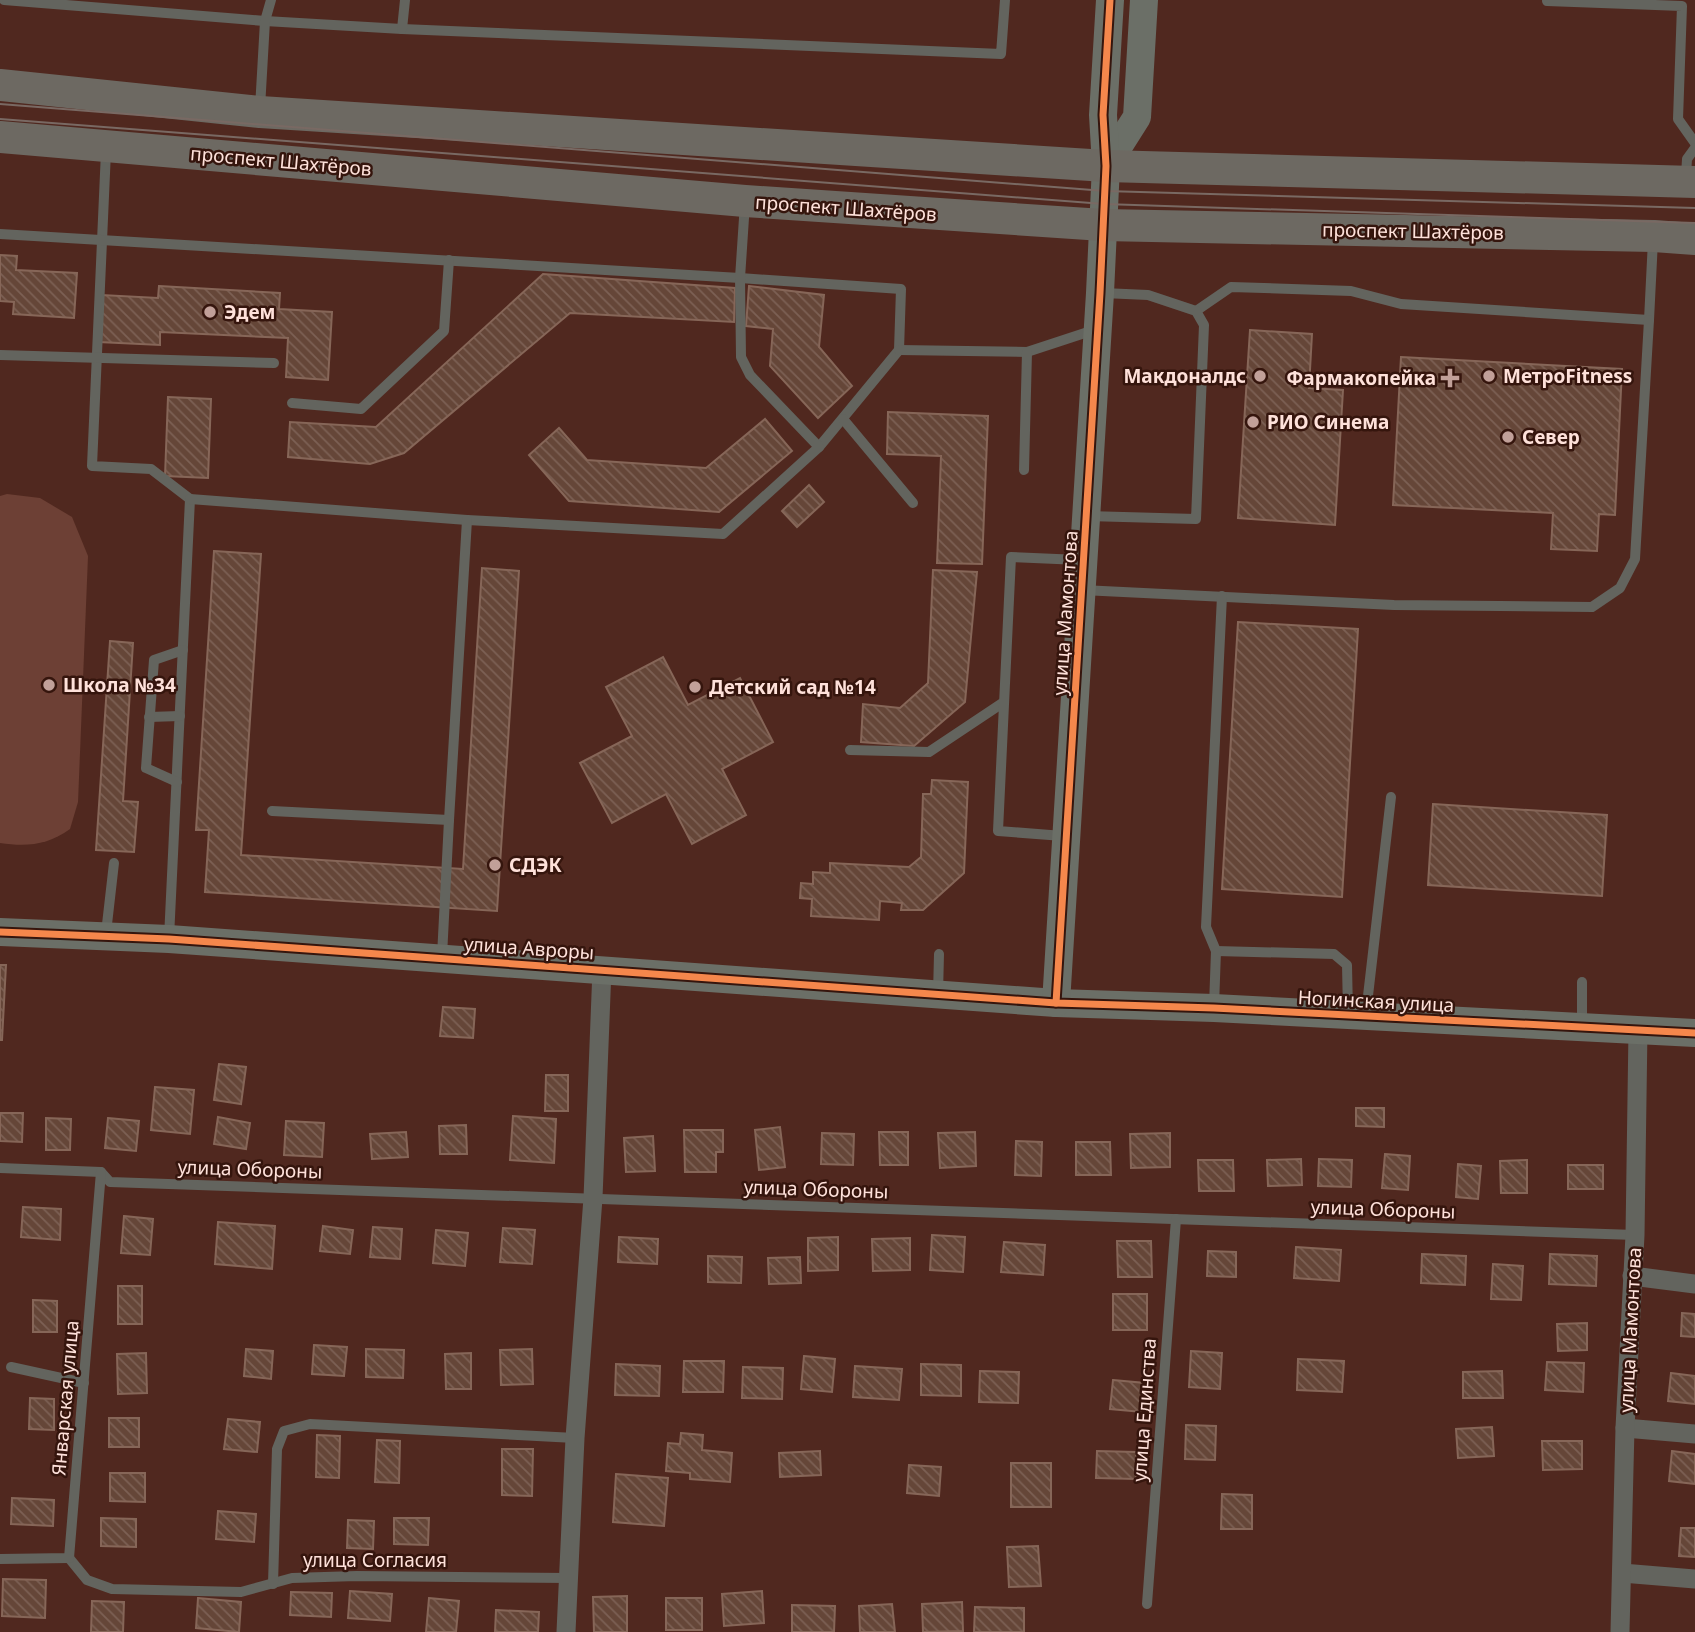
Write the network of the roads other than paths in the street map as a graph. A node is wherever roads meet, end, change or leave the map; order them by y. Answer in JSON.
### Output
{"nodes":[{"id":1,"x":4,"y":0,"type":"edge"},
{"id":2,"x":271,"y":0,"type":"edge"},
{"id":3,"x":405,"y":0,"type":"edge"},
{"id":4,"x":1006,"y":0,"type":"edge"},
{"id":5,"x":1110,"y":0,"type":"edge"},
{"id":6,"x":1144,"y":0,"type":"edge"},
{"id":7,"x":1547,"y":1,"type":"edge"},
{"id":8,"x":265,"y":22,"type":"junction"},
{"id":9,"x":402,"y":29,"type":"junction"},
{"id":10,"x":0,"y":85,"type":"edge"},
{"id":11,"x":260,"y":112,"type":"junction"},
{"id":12,"x":0,"y":137,"type":"edge"},
{"id":13,"x":107,"y":146,"type":"junction"},
{"id":14,"x":1695,"y":146,"type":"edge"},
{"id":15,"x":1106,"y":166,"type":"junction"},
{"id":16,"x":1690,"y":182,"type":"edge"},
{"id":17,"x":745,"y":201,"type":"junction"},
{"id":18,"x":1103,"y":225,"type":"junction"},
{"id":19,"x":0,"y":234,"type":"edge"},
{"id":20,"x":1654,"y":236,"type":"junction"},
{"id":21,"x":1695,"y":239,"type":"edge"},
{"id":22,"x":101,"y":240,"type":"junction"},
{"id":23,"x":449,"y":260,"type":"junction"},
{"id":24,"x":740,"y":278,"type":"junction"},
{"id":25,"x":1100,"y":293,"type":"junction"},
{"id":26,"x":1196,"y":311,"type":"junction"},
{"id":27,"x":1649,"y":320,"type":"junction"},
{"id":28,"x":1097,"y":329,"type":"junction"},
{"id":29,"x":899,"y":350,"type":"junction"},
{"id":30,"x":1027,"y":352,"type":"junction"},
{"id":31,"x":0,"y":355,"type":"edge"},
{"id":32,"x":96,"y":358,"type":"junction"},
{"id":33,"x":274,"y":363,"type":"dead end"},
{"id":34,"x":292,"y":403,"type":"dead end"},
{"id":35,"x":843,"y":419,"type":"junction"},
{"id":36,"x":819,"y":447,"type":"junction"},
{"id":37,"x":1024,"y":470,"type":"dead end"},
{"id":38,"x":190,"y":499,"type":"junction"},
{"id":39,"x":914,"y":503,"type":"dead end"},
{"id":40,"x":1087,"y":516,"type":"junction"},
{"id":41,"x":467,"y":520,"type":"junction"},
{"id":42,"x":1084,"y":560,"type":"junction"},
{"id":43,"x":1082,"y":590,"type":"junction"},
{"id":44,"x":1222,"y":596,"type":"junction"},
{"id":45,"x":183,"y":650,"type":"junction"},
{"id":46,"x":1004,"y":702,"type":"junction"},
{"id":47,"x":180,"y":716,"type":"junction"},
{"id":48,"x":149,"y":717,"type":"junction"},
{"id":49,"x":850,"y":750,"type":"dead end"},
{"id":50,"x":177,"y":782,"type":"junction"},
{"id":51,"x":1391,"y":797,"type":"dead end"},
{"id":52,"x":272,"y":811,"type":"dead end"},
{"id":53,"x":449,"y":820,"type":"junction"},
{"id":54,"x":1067,"y":836,"type":"junction"},
{"id":55,"x":114,"y":863,"type":"dead end"},
{"id":56,"x":0,"y":932,"type":"edge"},
{"id":57,"x":106,"y":937,"type":"junction"},
{"id":58,"x":169,"y":939,"type":"junction"},
{"id":59,"x":1216,"y":951,"type":"junction"},
{"id":60,"x":939,"y":954,"type":"dead end"},
{"id":61,"x":442,"y":958,"type":"junction"},
{"id":62,"x":602,"y":969,"type":"junction"},
{"id":63,"x":1582,"y":982,"type":"dead end"},
{"id":64,"x":938,"y":994,"type":"junction"},
{"id":65,"x":1056,"y":1003,"type":"junction"},
{"id":66,"x":1214,"y":1008,"type":"junction"},
{"id":67,"x":1357,"y":1016,"type":"junction"},
{"id":68,"x":1582,"y":1026,"type":"junction"},
{"id":69,"x":1638,"y":1029,"type":"junction"},
{"id":70,"x":1695,"y":1033,"type":"edge"},
{"id":71,"x":0,"y":1168,"type":"edge"},
{"id":72,"x":101,"y":1172,"type":"junction"},
{"id":73,"x":593,"y":1198,"type":"junction"},
{"id":74,"x":1176,"y":1219,"type":"junction"},
{"id":75,"x":1635,"y":1235,"type":"junction"},
{"id":76,"x":1632,"y":1276,"type":"junction"},
{"id":77,"x":1695,"y":1284,"type":"edge"},
{"id":78,"x":11,"y":1367,"type":"dead end"},
{"id":79,"x":84,"y":1383,"type":"junction"},
{"id":80,"x":1625,"y":1428,"type":"junction"},
{"id":81,"x":1695,"y":1434,"type":"edge"},
{"id":82,"x":575,"y":1438,"type":"junction"},
{"id":83,"x":69,"y":1558,"type":"junction"},
{"id":84,"x":0,"y":1559,"type":"edge"},
{"id":85,"x":1622,"y":1573,"type":"junction"},
{"id":86,"x":569,"y":1578,"type":"junction"},
{"id":87,"x":1695,"y":1579,"type":"edge"},
{"id":88,"x":273,"y":1584,"type":"junction"},
{"id":89,"x":1147,"y":1604,"type":"dead end"},
{"id":90,"x":566,"y":1632,"type":"edge"},
{"id":91,"x":1620,"y":1632,"type":"edge"}],
"edges":[{"from":1,"to":8,"type":"lane"},
{"from":2,"to":8,"type":"lane"},
{"from":3,"to":9,"type":"lane"},
{"from":4,"to":9,"type":"lane"},
{"from":5,"to":15,"type":"street","name":"улица Мамонтова"},
{"from":6,"to":15,"type":"street"},
{"from":7,"to":14,"type":"lane"},
{"from":8,"to":9,"type":"lane"},
{"from":8,"to":11,"type":"lane"},
{"from":10,"to":11,"type":"main road"},
{"from":11,"to":15,"type":"main road"},
{"from":12,"to":13,"type":"main road","name":"проспект Шахтёров"},
{"from":13,"to":17,"type":"main road","name":"проспект Шахтёров"},
{"from":13,"to":22,"type":"lane"},
{"from":14,"to":16,"type":"lane"},
{"from":15,"to":16,"type":"main road"},
{"from":15,"to":18,"type":"street","name":"улица Мамонтова"},
{"from":17,"to":18,"type":"main road","name":"проспект Шахтёров"},
{"from":17,"to":24,"type":"lane"},
{"from":18,"to":20,"type":"main road","name":"проспект Шахтёров"},
{"from":18,"to":25,"type":"street","name":"улица Мамонтова"},
{"from":19,"to":22,"type":"lane"},
{"from":20,"to":21,"type":"main road","name":"проспект Шахтёров"},
{"from":20,"to":27,"type":"lane"},
{"from":22,"to":23,"type":"lane"},
{"from":22,"to":32,"type":"lane"},
{"from":23,"to":24,"type":"lane"},
{"from":23,"to":34,"type":"lane"},
{"from":24,"to":29,"type":"lane"},
{"from":24,"to":36,"type":"lane"},
{"from":25,"to":26,"type":"lane"},
{"from":25,"to":28,"type":"street","name":"улица Мамонтова"},
{"from":26,"to":27,"type":"lane"},
{"from":26,"to":40,"type":"lane"},
{"from":27,"to":44,"type":"lane"},
{"from":28,"to":30,"type":"lane"},
{"from":28,"to":40,"type":"street","name":"улица Мамонтова"},
{"from":29,"to":30,"type":"lane"},
{"from":29,"to":35,"type":"lane"},
{"from":30,"to":37,"type":"lane"},
{"from":31,"to":32,"type":"lane"},
{"from":32,"to":33,"type":"lane"},
{"from":32,"to":38,"type":"lane"},
{"from":35,"to":36,"type":"lane"},
{"from":35,"to":39,"type":"lane"},
{"from":36,"to":41,"type":"lane"},
{"from":38,"to":41,"type":"lane"},
{"from":38,"to":45,"type":"lane"},
{"from":40,"to":42,"type":"street","name":"улица Мамонтова"},
{"from":41,"to":53,"type":"lane"},
{"from":42,"to":43,"type":"street","name":"улица Мамонтова"},
{"from":42,"to":46,"type":"lane"},
{"from":43,"to":44,"type":"lane"},
{"from":43,"to":54,"type":"street","name":"улица Мамонтова"},
{"from":44,"to":59,"type":"lane"},
{"from":45,"to":47,"type":"lane"},
{"from":45,"to":48,"type":"lane"},
{"from":46,"to":49,"type":"lane"},
{"from":46,"to":54,"type":"lane"},
{"from":47,"to":48,"type":"lane"},
{"from":47,"to":50,"type":"lane"},
{"from":48,"to":50,"type":"lane"},
{"from":50,"to":58,"type":"lane"},
{"from":51,"to":67,"type":"lane"},
{"from":52,"to":53,"type":"lane"},
{"from":53,"to":61,"type":"lane"},
{"from":54,"to":65,"type":"street","name":"улица Мамонтова"},
{"from":55,"to":57,"type":"lane"},
{"from":56,"to":57,"type":"street","name":"улица Авроры"},
{"from":57,"to":58,"type":"street","name":"улица Авроры"},
{"from":58,"to":61,"type":"street","name":"улица Авроры"},
{"from":59,"to":66,"type":"lane"},
{"from":59,"to":67,"type":"lane"},
{"from":60,"to":64,"type":"lane"},
{"from":61,"to":62,"type":"street","name":"улица Авроры"},
{"from":62,"to":64,"type":"street","name":"улица Авроры"},
{"from":62,"to":73,"type":"street"},
{"from":63,"to":68,"type":"lane"},
{"from":64,"to":65,"type":"street","name":"улица Авроры"},
{"from":65,"to":66,"type":"street","name":"Ногинская улица"},
{"from":66,"to":67,"type":"street","name":"Ногинская улица"},
{"from":67,"to":68,"type":"street","name":"Ногинская улица"},
{"from":68,"to":69,"type":"street","name":"Ногинская улица"},
{"from":69,"to":70,"type":"street","name":"Ногинская улица"},
{"from":69,"to":75,"type":"street","name":"улица Мамонтова"},
{"from":71,"to":72,"type":"lane","name":"улица Обороны"},
{"from":72,"to":73,"type":"lane","name":"улица Обороны"},
{"from":72,"to":79,"type":"lane","name":"Январская улица"},
{"from":73,"to":74,"type":"lane","name":"улица Обороны"},
{"from":73,"to":82,"type":"street"},
{"from":74,"to":75,"type":"lane","name":"улица Обороны"},
{"from":74,"to":89,"type":"lane","name":"улица Единства"},
{"from":75,"to":76,"type":"street","name":"улица Мамонтова"},
{"from":76,"to":77,"type":"street"},
{"from":76,"to":80,"type":"street","name":"улица Мамонтова"},
{"from":78,"to":79,"type":"lane"},
{"from":79,"to":83,"type":"lane","name":"Январская улица"},
{"from":80,"to":81,"type":"street"},
{"from":80,"to":85,"type":"street","name":"улица Мамонтова"},
{"from":82,"to":86,"type":"street"},
{"from":82,"to":88,"type":"lane"},
{"from":83,"to":84,"type":"lane"},
{"from":83,"to":88,"type":"lane","name":"улица Согласия"},
{"from":85,"to":87,"type":"street"},
{"from":85,"to":91,"type":"street","name":"улица Мамонтова"},
{"from":86,"to":88,"type":"lane","name":"улица Согласия"},
{"from":86,"to":90,"type":"street"}]}
